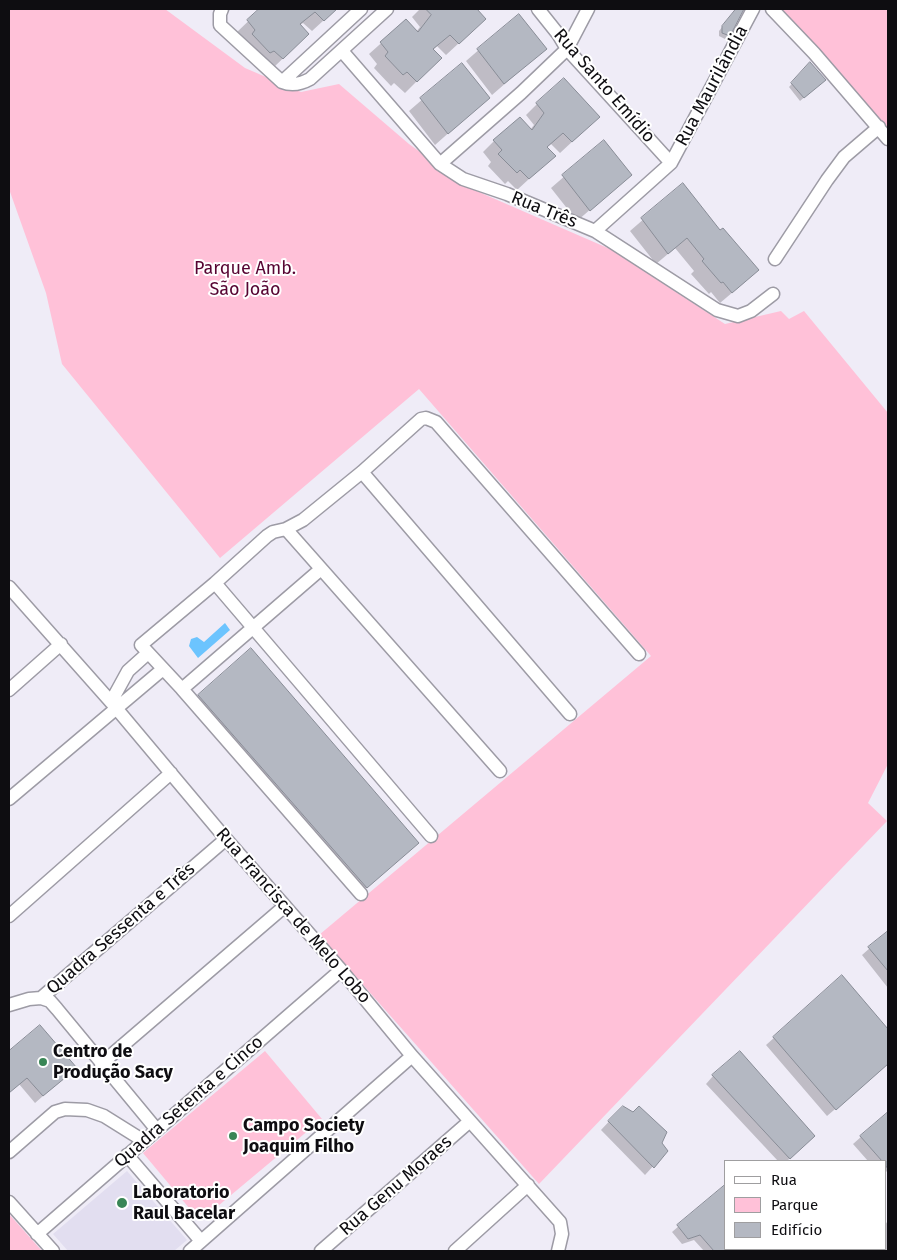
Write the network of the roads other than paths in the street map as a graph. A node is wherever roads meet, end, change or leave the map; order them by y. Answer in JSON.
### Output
{"nodes":[{"id":1,"x":222,"y":9,"type":"edge"},
{"id":2,"x":361,"y":9,"type":"edge"},
{"id":3,"x":387,"y":9,"type":"edge"},
{"id":4,"x":538,"y":9,"type":"edge"},
{"id":5,"x":588,"y":9,"type":"edge"},
{"id":6,"x":752,"y":9,"type":"edge"},
{"id":7,"x":772,"y":9,"type":"edge"},
{"id":8,"x":567,"y":49,"type":"junction"},
{"id":9,"x":342,"y":51,"type":"junction"},
{"id":10,"x":282,"y":82,"type":"junction"},
{"id":11,"x":879,"y":127,"type":"junction"},
{"id":12,"x":888,"y":139,"type":"edge"},
{"id":13,"x":671,"y":163,"type":"junction"},
{"id":14,"x":440,"y":164,"type":"junction"},
{"id":15,"x":595,"y":231,"type":"junction"},
{"id":16,"x":775,"y":259,"type":"dead end"},
{"id":17,"x":773,"y":294,"type":"dead end"},
{"id":18,"x":362,"y":472,"type":"junction"},
{"id":19,"x":286,"y":529,"type":"junction"},
{"id":20,"x":320,"y":569,"type":"junction"},
{"id":21,"x":215,"y":583,"type":"junction"},
{"id":22,"x":9,"y":586,"type":"edge"},
{"id":23,"x":253,"y":627,"type":"junction"},
{"id":24,"x":61,"y":644,"type":"junction"},
{"id":25,"x":148,"y":653,"type":"junction"},
{"id":26,"x":639,"y":654,"type":"dead end"},
{"id":27,"x":163,"y":669,"type":"junction"},
{"id":28,"x":182,"y":689,"type":"junction"},
{"id":29,"x":9,"y":690,"type":"edge"},
{"id":30,"x":113,"y":705,"type":"junction"},
{"id":31,"x":570,"y":714,"type":"dead end"},
{"id":32,"x":500,"y":771,"type":"dead end"},
{"id":33,"x":171,"y":773,"type":"junction"},
{"id":34,"x":9,"y":799,"type":"edge"},
{"id":35,"x":431,"y":836,"type":"dead end"},
{"id":36,"x":226,"y":839,"type":"junction"},
{"id":37,"x":361,"y":894,"type":"dead end"},
{"id":38,"x":285,"y":906,"type":"junction"},
{"id":39,"x":9,"y":916,"type":"edge"},
{"id":40,"x":341,"y":970,"type":"junction"},
{"id":41,"x":41,"y":998,"type":"junction"},
{"id":42,"x":10,"y":1003,"type":"edge"},
{"id":43,"x":412,"y":1056,"type":"junction"},
{"id":44,"x":101,"y":1064,"type":"junction"},
{"id":45,"x":470,"y":1121,"type":"junction"},
{"id":46,"x":157,"y":1130,"type":"junction"},
{"id":47,"x":144,"y":1141,"type":"junction"},
{"id":48,"x":9,"y":1152,"type":"edge"},
{"id":49,"x":127,"y":1156,"type":"junction"},
{"id":50,"x":528,"y":1185,"type":"junction"},
{"id":51,"x":9,"y":1202,"type":"edge"},
{"id":52,"x":37,"y":1234,"type":"junction"},
{"id":53,"x":201,"y":1241,"type":"junction"},
{"id":54,"x":52,"y":1251,"type":"edge"},
{"id":55,"x":190,"y":1251,"type":"edge"},
{"id":56,"x":321,"y":1251,"type":"edge"},
{"id":57,"x":455,"y":1251,"type":"edge"},
{"id":58,"x":558,"y":1251,"type":"edge"}],
"edges":[{"from":1,"to":10,"type":"street"},
{"from":2,"to":10,"type":"street"},
{"from":3,"to":9,"type":"street"},
{"from":4,"to":8,"type":"street","name":"Rua Santo Emídio"},
{"from":5,"to":8,"type":"street"},
{"from":6,"to":13,"type":"street","name":"Rua Maurilândia"},
{"from":7,"to":11,"type":"street"},
{"from":8,"to":13,"type":"street","name":"Rua Santo Emídio"},
{"from":8,"to":14,"type":"street"},
{"from":9,"to":10,"type":"street"},
{"from":9,"to":14,"type":"street","name":"Rua Três"},
{"from":11,"to":12,"type":"street"},
{"from":11,"to":16,"type":"street"},
{"from":13,"to":15,"type":"street"},
{"from":14,"to":15,"type":"street","name":"Rua Três"},
{"from":15,"to":17,"type":"street","name":"Rua Três"},
{"from":18,"to":19,"type":"street"},
{"from":18,"to":26,"type":"street"},
{"from":18,"to":31,"type":"street"},
{"from":19,"to":20,"type":"street"},
{"from":19,"to":21,"type":"street"},
{"from":20,"to":23,"type":"street"},
{"from":20,"to":32,"type":"street"},
{"from":21,"to":23,"type":"street"},
{"from":21,"to":25,"type":"street"},
{"from":22,"to":24,"type":"street","name":"Rua Francisca de Melo Lobo"},
{"from":23,"to":28,"type":"street"},
{"from":23,"to":35,"type":"street"},
{"from":24,"to":29,"type":"street"},
{"from":24,"to":30,"type":"street","name":"Rua Francisca de Melo Lobo"},
{"from":25,"to":27,"type":"street"},
{"from":25,"to":30,"type":"street"},
{"from":27,"to":28,"type":"street"},
{"from":27,"to":30,"type":"street"},
{"from":28,"to":37,"type":"street"},
{"from":30,"to":33,"type":"street","name":"Rua Francisca de Melo Lobo"},
{"from":30,"to":34,"type":"street"},
{"from":33,"to":36,"type":"street","name":"Rua Francisca de Melo Lobo"},
{"from":33,"to":39,"type":"street"},
{"from":36,"to":38,"type":"street","name":"Rua Francisca de Melo Lobo"},
{"from":36,"to":41,"type":"street","name":"Quadra Sessenta e Três"},
{"from":38,"to":40,"type":"street","name":"Rua Francisca de Melo Lobo"},
{"from":38,"to":44,"type":"street"},
{"from":40,"to":43,"type":"street","name":"Rua Francisca de Melo Lobo"},
{"from":40,"to":46,"type":"street","name":"Quadra Setenta e Cinco"},
{"from":41,"to":42,"type":"street","name":"Quadra Sessenta e Três"},
{"from":41,"to":44,"type":"street"},
{"from":43,"to":45,"type":"street","name":"Rua Francisca de Melo Lobo"},
{"from":43,"to":53,"type":"street"},
{"from":44,"to":46,"type":"street"},
{"from":45,"to":50,"type":"street","name":"Rua Francisca de Melo Lobo"},
{"from":45,"to":56,"type":"street","name":"Rua Genu Moraes"},
{"from":46,"to":47,"type":"street","name":"Quadra Setenta e Cinco"},
{"from":47,"to":48,"type":"street"},
{"from":47,"to":49,"type":"street","name":"Quadra Setenta e Cinco"},
{"from":49,"to":52,"type":"street","name":"Quadra Setenta e Cinco"},
{"from":49,"to":53,"type":"street"},
{"from":50,"to":57,"type":"street"},
{"from":50,"to":58,"type":"street","name":"Rua Francisca de Melo Lobo"},
{"from":51,"to":52,"type":"street"},
{"from":52,"to":54,"type":"street"},
{"from":53,"to":55,"type":"street"}]}
